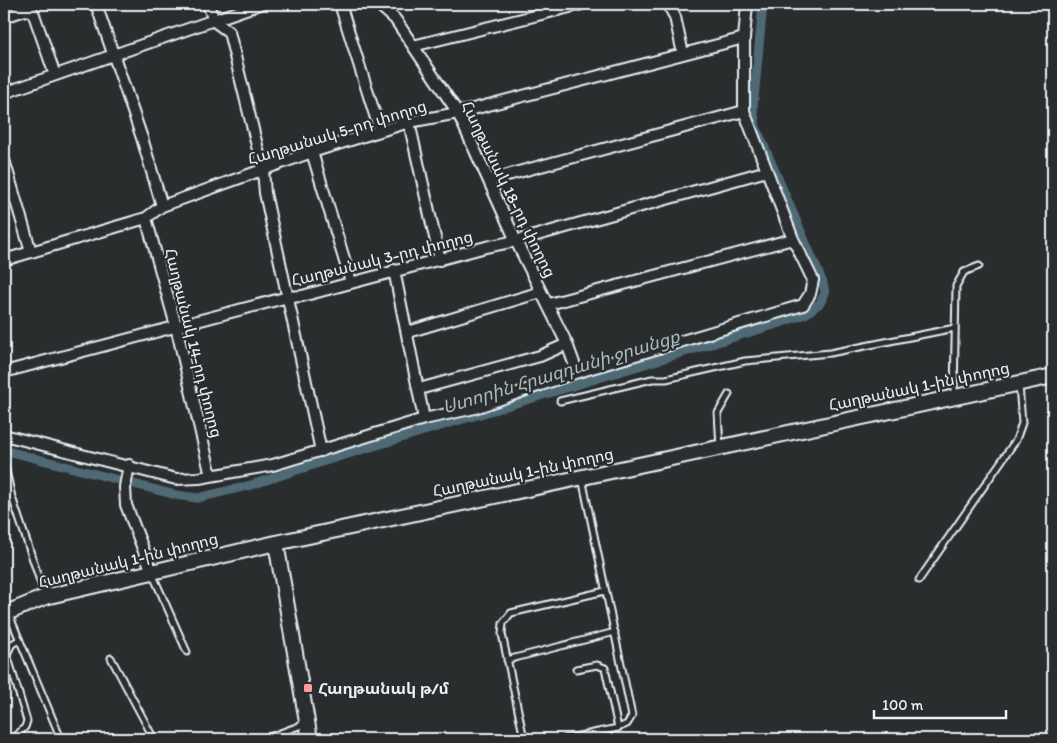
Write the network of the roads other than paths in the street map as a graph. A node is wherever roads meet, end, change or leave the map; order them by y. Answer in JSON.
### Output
{"nodes":[{"id":1,"x":96,"y":4,"type":"edge"},
{"id":2,"x":208,"y":4,"type":"edge"},
{"id":3,"x":260,"y":4,"type":"edge"},
{"id":4,"x":340,"y":4,"type":"edge"},
{"id":5,"x":378,"y":4,"type":"edge"},
{"id":6,"x":582,"y":4,"type":"edge"},
{"id":7,"x":668,"y":4,"type":"edge"},
{"id":8,"x":747,"y":4,"type":"edge"},
{"id":9,"x":4,"y":17,"type":"edge"},
{"id":10,"x":214,"y":21,"type":"junction"},
{"id":11,"x":744,"y":38,"type":"junction"},
{"id":12,"x":413,"y":46,"type":"junction"},
{"id":13,"x":114,"y":54,"type":"junction"},
{"id":14,"x":683,"y":54,"type":"junction"},
{"id":15,"x":55,"y":75,"type":"junction"},
{"id":16,"x":4,"y":93,"type":"edge"},
{"id":17,"x":744,"y":111,"type":"junction"},
{"id":18,"x":458,"y":112,"type":"junction"},
{"id":19,"x":409,"y":122,"type":"junction"},
{"id":20,"x":380,"y":131,"type":"junction"},
{"id":21,"x":312,"y":152,"type":"junction"},
{"id":22,"x":4,"y":160,"type":"edge"},
{"id":23,"x":263,"y":170,"type":"junction"},
{"id":24,"x":767,"y":172,"type":"junction"},
{"id":25,"x":489,"y":180,"type":"junction"},
{"id":26,"x":162,"y":206,"type":"junction"},
{"id":27,"x":146,"y":218,"type":"junction"},
{"id":28,"x":793,"y":239,"type":"junction"},
{"id":29,"x":516,"y":241,"type":"junction"},
{"id":30,"x":31,"y":252,"type":"junction"},
{"id":31,"x":4,"y":260,"type":"edge"},
{"id":32,"x":440,"y":260,"type":"junction"},
{"id":33,"x":979,"y":266,"type":"dead end"},
{"id":34,"x":394,"y":270,"type":"junction"},
{"id":35,"x":351,"y":282,"type":"junction"},
{"id":36,"x":542,"y":292,"type":"junction"},
{"id":37,"x":288,"y":297,"type":"junction"},
{"id":38,"x":549,"y":304,"type":"junction"},
{"id":39,"x":176,"y":326,"type":"junction"},
{"id":40,"x":955,"y":328,"type":"junction"},
{"id":41,"x":408,"y":332,"type":"junction"},
{"id":42,"x":567,"y":344,"type":"junction"},
{"id":43,"x":4,"y":372,"type":"edge"},
{"id":44,"x":575,"y":373,"type":"junction"},
{"id":45,"x":1053,"y":376,"type":"edge"},
{"id":46,"x":1019,"y":382,"type":"junction"},
{"id":47,"x":419,"y":389,"type":"junction"},
{"id":48,"x":729,"y":394,"type":"dead end"},
{"id":49,"x":954,"y":396,"type":"junction"},
{"id":50,"x":560,"y":401,"type":"dead end"},
{"id":51,"x":424,"y":419,"type":"junction"},
{"id":52,"x":4,"y":435,"type":"edge"},
{"id":53,"x":720,"y":448,"type":"junction"},
{"id":54,"x":321,"y":451,"type":"junction"},
{"id":55,"x":4,"y":462,"type":"edge"},
{"id":56,"x":129,"y":465,"type":"junction"},
{"id":57,"x":211,"y":476,"type":"junction"},
{"id":58,"x":582,"y":477,"type":"junction"},
{"id":59,"x":12,"y":498,"type":"junction"},
{"id":60,"x":4,"y":499,"type":"edge"},
{"id":61,"x":276,"y":543,"type":"junction"},
{"id":62,"x":152,"y":572,"type":"junction"},
{"id":63,"x":919,"y":580,"type":"dead end"},
{"id":64,"x":605,"y":591,"type":"junction"},
{"id":65,"x":45,"y":597,"type":"junction"},
{"id":66,"x":6,"y":613,"type":"edge"},
{"id":67,"x":615,"y":632,"type":"junction"},
{"id":68,"x":19,"y":640,"type":"junction"},
{"id":69,"x":187,"y":652,"type":"dead end"},
{"id":70,"x":111,"y":658,"type":"dead end"},
{"id":71,"x":507,"y":660,"type":"junction"},
{"id":72,"x":576,"y":669,"type":"dead end"},
{"id":73,"x":307,"y":722,"type":"junction"},
{"id":74,"x":618,"y":728,"type":"junction"},
{"id":75,"x":14,"y":738,"type":"dead end"},
{"id":76,"x":61,"y":739,"type":"edge"},
{"id":77,"x":154,"y":739,"type":"edge"},
{"id":78,"x":256,"y":739,"type":"edge"},
{"id":79,"x":310,"y":739,"type":"edge"},
{"id":80,"x":524,"y":739,"type":"edge"},
{"id":81,"x":564,"y":739,"type":"edge"}],
"edges":[{"from":1,"to":13,"type":"street"},
{"from":2,"to":10,"type":"street"},
{"from":3,"to":10,"type":"street"},
{"from":4,"to":20,"type":"street"},
{"from":5,"to":12,"type":"street","name":"Հաղթանակ 18-րդ փողոց"},
{"from":6,"to":12,"type":"street"},
{"from":7,"to":14,"type":"street"},
{"from":8,"to":11,"type":"street"},
{"from":9,"to":15,"type":"street"},
{"from":10,"to":13,"type":"street"},
{"from":10,"to":23,"type":"street"},
{"from":11,"to":14,"type":"street","name":"Հաղթանակ 5-րդ փողոց"},
{"from":11,"to":17,"type":"street"},
{"from":12,"to":18,"type":"street","name":"Հաղթանակ 18-րդ փողոց"},
{"from":13,"to":15,"type":"street"},
{"from":13,"to":26,"type":"street"},
{"from":14,"to":18,"type":"street","name":"Հաղթանակ 5-րդ փողոց"},
{"from":15,"to":16,"type":"street"},
{"from":17,"to":24,"type":"street"},
{"from":17,"to":25,"type":"street"},
{"from":18,"to":19,"type":"street","name":"Հաղթանակ 5-րդ փողոց"},
{"from":18,"to":25,"type":"street","name":"Հաղթանակ 18-րդ փողոց"},
{"from":19,"to":20,"type":"street","name":"Հաղթանակ 5-րդ փողոց"},
{"from":19,"to":32,"type":"street"},
{"from":20,"to":21,"type":"street","name":"Հաղթանակ 5-րդ փողոց"},
{"from":21,"to":23,"type":"street","name":"Հաղթանակ 5-րդ փողոց"},
{"from":21,"to":35,"type":"street"},
{"from":22,"to":30,"type":"street"},
{"from":23,"to":26,"type":"street","name":"Հաղթանակ 5-րդ փողոց"},
{"from":23,"to":37,"type":"street"},
{"from":24,"to":28,"type":"street"},
{"from":24,"to":29,"type":"street","name":"Հաղթանակ 3-րդ փողոց"},
{"from":25,"to":29,"type":"street","name":"Հաղթանակ 18-րդ փողոց"},
{"from":26,"to":27,"type":"street","name":"Հաղթանակ 5-րդ փողոց"},
{"from":27,"to":30,"type":"street","name":"Հաղթանակ 5-րդ փողոց"},
{"from":27,"to":39,"type":"street","name":"Հաղթանակ 14-րդ փողոց"},
{"from":28,"to":38,"type":"street"},
{"from":28,"to":44,"type":"street"},
{"from":29,"to":32,"type":"street","name":"Հաղթանակ 3-րդ փողոց"},
{"from":29,"to":36,"type":"street","name":"Հաղթանակ 18-րդ փողոց"},
{"from":30,"to":31,"type":"street","name":"Հաղթանակ 5-րդ փողոց"},
{"from":32,"to":34,"type":"street","name":"Հաղթանակ 3-րդ փողոց"},
{"from":33,"to":40,"type":"lane"},
{"from":34,"to":35,"type":"street","name":"Հաղթանակ 3-րդ փողոց"},
{"from":34,"to":41,"type":"street"},
{"from":35,"to":37,"type":"street","name":"Հաղթանակ 3-րդ փողոց"},
{"from":36,"to":38,"type":"street","name":"Հաղթանակ 18-րդ փողոց"},
{"from":36,"to":41,"type":"street"},
{"from":37,"to":39,"type":"street","name":"Հաղթանակ 3-րդ փողոց"},
{"from":37,"to":54,"type":"street"},
{"from":38,"to":42,"type":"street","name":"Հաղթանակ 18-րդ փողոց"},
{"from":39,"to":43,"type":"street","name":"Հաղթանակ 3-րդ փողոց"},
{"from":39,"to":57,"type":"street","name":"Հաղթանակ 14-րդ փողոց"},
{"from":40,"to":49,"type":"lane"},
{"from":40,"to":50,"type":"lane"},
{"from":41,"to":47,"type":"street"},
{"from":42,"to":44,"type":"street","name":"Հաղթանակ 18-րդ փողոց"},
{"from":42,"to":47,"type":"street"},
{"from":44,"to":51,"type":"street"},
{"from":45,"to":46,"type":"main road","name":"Հաղթանակ 1-ին փողոց"},
{"from":46,"to":49,"type":"main road","name":"Հաղթանակ 1-ին փողոց"},
{"from":46,"to":63,"type":"lane"},
{"from":47,"to":51,"type":"street"},
{"from":48,"to":53,"type":"lane"},
{"from":49,"to":53,"type":"main road","name":"Հաղթանակ 1-ին փողոց"},
{"from":51,"to":54,"type":"street"},
{"from":52,"to":56,"type":"street"},
{"from":53,"to":58,"type":"main road","name":"Հաղթանակ 1-ին փողոց"},
{"from":54,"to":57,"type":"street"},
{"from":55,"to":59,"type":"lane"},
{"from":56,"to":57,"type":"street"},
{"from":56,"to":62,"type":"street"},
{"from":58,"to":61,"type":"main road","name":"Հաղթանակ 1-ին փողոց"},
{"from":58,"to":64,"type":"lane"},
{"from":59,"to":60,"type":"lane"},
{"from":59,"to":65,"type":"lane"},
{"from":61,"to":62,"type":"main road","name":"Հաղթանակ 1-ին փողոց"},
{"from":61,"to":73,"type":"main road"},
{"from":62,"to":65,"type":"main road","name":"Հաղթանակ 1-ին փողոց"},
{"from":62,"to":69,"type":"lane"},
{"from":64,"to":67,"type":"lane"},
{"from":64,"to":71,"type":"lane"},
{"from":65,"to":66,"type":"main road","name":"Հաղթանակ 1-ին փողոց"},
{"from":66,"to":68,"type":"lane"},
{"from":67,"to":71,"type":"lane"},
{"from":67,"to":74,"type":"lane"},
{"from":68,"to":75,"type":"lane"},
{"from":68,"to":76,"type":"lane"},
{"from":70,"to":77,"type":"lane"},
{"from":71,"to":80,"type":"lane"},
{"from":72,"to":74,"type":"lane"},
{"from":73,"to":78,"type":"lane"},
{"from":73,"to":79,"type":"main road"},
{"from":74,"to":81,"type":"lane"}]}
